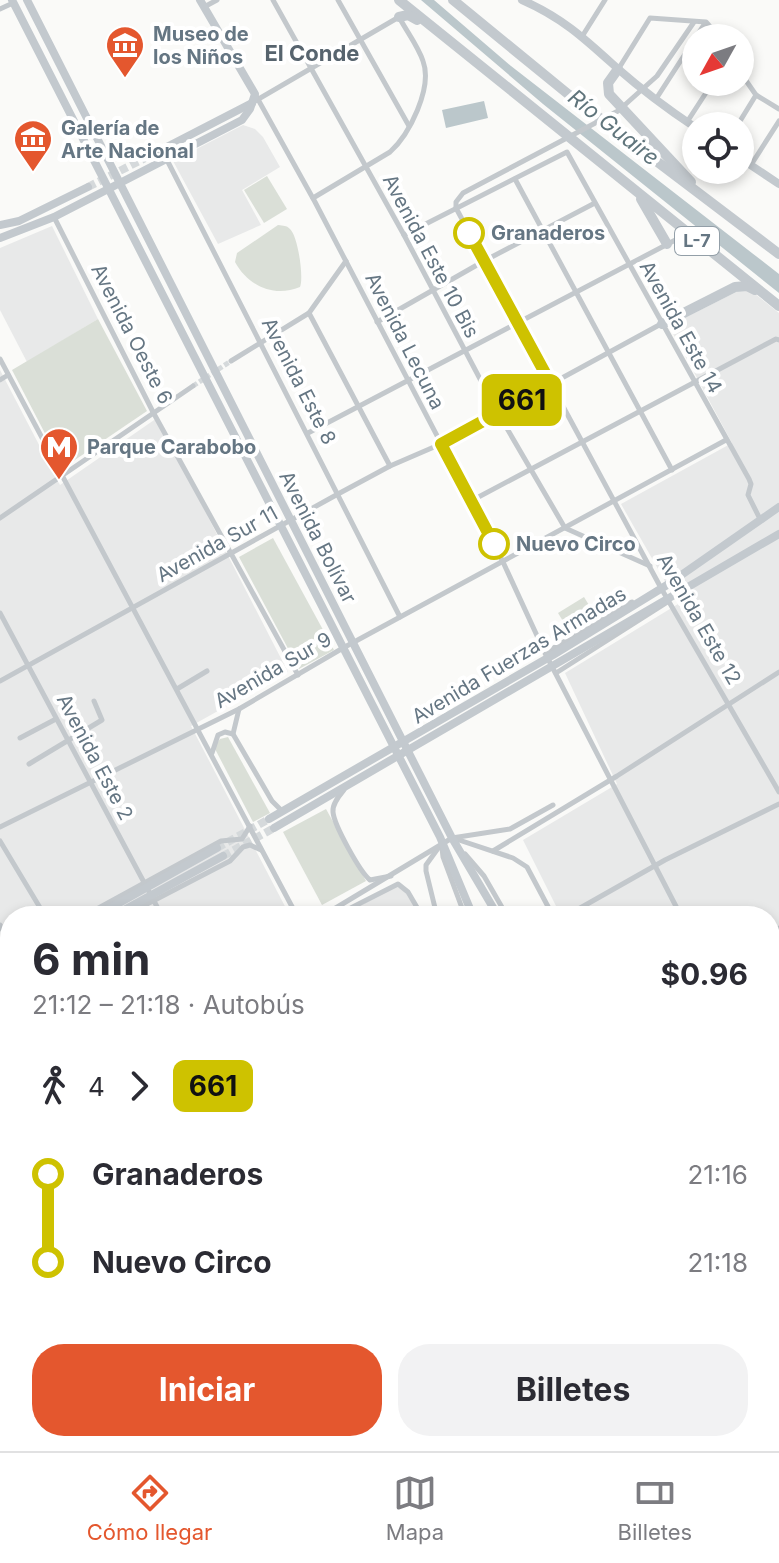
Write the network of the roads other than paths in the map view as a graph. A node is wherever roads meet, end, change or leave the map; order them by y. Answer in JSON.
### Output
{"nodes":[{"id":1,"x":27,"y":0,"type":"edge"},
{"id":2,"x":217,"y":0,"type":"edge"},
{"id":3,"x":273,"y":0,"type":"edge"},
{"id":4,"x":338,"y":0,"type":"edge"},
{"id":5,"x":399,"y":0,"type":"edge"},
{"id":6,"x":453,"y":0,"type":"edge"},
{"id":7,"x":461,"y":0,"type":"edge"},
{"id":8,"x":522,"y":0,"type":"edge"},
{"id":9,"x":548,"y":0,"type":"edge"},
{"id":10,"x":605,"y":0,"type":"edge"},
{"id":11,"x":13,"y":1,"type":"edge"},
{"id":12,"x":202,"y":4,"type":"edge"},
{"id":13,"x":0,"y":9,"type":"edge"},
{"id":14,"x":543,"y":9,"type":"junction"},
{"id":15,"x":399,"y":17,"type":"junction"},
{"id":16,"x":694,"y":22,"type":"junction"},
{"id":17,"x":706,"y":22,"type":"joint"},
{"id":18,"x":478,"y":23,"type":"junction"},
{"id":19,"x":583,"y":35,"type":"junction"},
{"id":20,"x":361,"y":39,"type":"junction"},
{"id":21,"x":311,"y":69,"type":"junction"},
{"id":22,"x":618,"y":69,"type":"junction"},
{"id":23,"x":485,"y":72,"type":"junction"},
{"id":24,"x":754,"y":92,"type":"edge"},
{"id":25,"x":756,"y":95,"type":"junction"},
{"id":26,"x":255,"y":99,"type":"junction"},
{"id":27,"x":656,"y":99,"type":"junction"},
{"id":28,"x":243,"y":108,"type":"junction"},
{"id":29,"x":779,"y":109,"type":"edge"},
{"id":30,"x":746,"y":112,"type":"edge"},
{"id":31,"x":682,"y":118,"type":"edge"},
{"id":32,"x":242,"y":120,"type":"junction"},
{"id":33,"x":779,"y":121,"type":"edge"},
{"id":34,"x":410,"y":127,"type":"junction"},
{"id":35,"x":159,"y":151,"type":"tunnel mouth"},
{"id":36,"x":167,"y":160,"type":"junction"},
{"id":37,"x":754,"y":160,"type":"edge"},
{"id":38,"x":366,"y":167,"type":"junction"},
{"id":39,"x":754,"y":167,"type":"edge"},
{"id":40,"x":515,"y":179,"type":"junction"},
{"id":41,"x":779,"y":183,"type":"edge"},
{"id":42,"x":121,"y":184,"type":"junction"},
{"id":43,"x":629,"y":186,"type":"junction"},
{"id":44,"x":88,"y":187,"type":"tunnel mouth"},
{"id":45,"x":109,"y":190,"type":"junction"},
{"id":46,"x":313,"y":198,"type":"junction"},
{"id":47,"x":593,"y":204,"type":"junction"},
{"id":48,"x":711,"y":204,"type":"junction"},
{"id":49,"x":456,"y":208,"type":"junction"},
{"id":50,"x":54,"y":217,"type":"junction"},
{"id":51,"x":0,"y":225,"type":"edge"},
{"id":52,"x":541,"y":231,"type":"junction"},
{"id":53,"x":404,"y":235,"type":"junction"},
{"id":54,"x":683,"y":236,"type":"dead end"},
{"id":55,"x":0,"y":238,"type":"edge"},
{"id":56,"x":667,"y":244,"type":"junction"},
{"id":57,"x":779,"y":254,"type":"edge"},
{"id":58,"x":346,"y":261,"type":"junction"},
{"id":59,"x":484,"y":261,"type":"junction"},
{"id":60,"x":628,"y":264,"type":"junction"},
{"id":61,"x":432,"y":290,"type":"junction"},
{"id":62,"x":575,"y":292,"type":"junction"},
{"id":63,"x":766,"y":296,"type":"junction"},
{"id":64,"x":779,"y":306,"type":"edge"},
{"id":65,"x":309,"y":313,"type":"junction"},
{"id":66,"x":377,"y":322,"type":"junction"},
{"id":67,"x":517,"y":323,"type":"junction"},
{"id":68,"x":662,"y":324,"type":"junction"},
{"id":69,"x":778,"y":339,"type":"edge"},
{"id":70,"x":261,"y":342,"type":"junction"},
{"id":71,"x":464,"y":351,"type":"junction"},
{"id":72,"x":608,"y":353,"type":"junction"},
{"id":73,"x":0,"y":359,"type":"edge"},
{"id":74,"x":231,"y":361,"type":"tunnel mouth"},
{"id":75,"x":8,"y":375,"type":"junction"},
{"id":76,"x":0,"y":380,"type":"edge"},
{"id":77,"x":408,"y":381,"type":"junction"},
{"id":78,"x":694,"y":383,"type":"junction"},
{"id":79,"x":551,"y":384,"type":"junction"},
{"id":80,"x":193,"y":386,"type":"tunnel mouth"},
{"id":81,"x":358,"y":407,"type":"junction"},
{"id":82,"x":153,"y":412,"type":"junction"},
{"id":83,"x":640,"y":412,"type":"junction"},
{"id":84,"x":498,"y":413,"type":"junction"},
{"id":85,"x":308,"y":433,"type":"junction"},
{"id":86,"x":726,"y":440,"type":"junction"},
{"id":87,"x":584,"y":441,"type":"junction"},
{"id":88,"x":441,"y":444,"type":"junction"},
{"id":89,"x":390,"y":466,"type":"junction"},
{"id":90,"x":530,"y":470,"type":"junction"},
{"id":91,"x":672,"y":470,"type":"junction"},
{"id":92,"x":63,"y":476,"type":"junction"},
{"id":93,"x":338,"y":494,"type":"junction"},
{"id":94,"x":471,"y":501,"type":"junction"},
{"id":95,"x":615,"y":502,"type":"junction"},
{"id":96,"x":779,"y":507,"type":"edge"},
{"id":97,"x":0,"y":518,"type":"edge"},
{"id":98,"x":760,"y":519,"type":"junction"},
{"id":99,"x":292,"y":521,"type":"junction"},
{"id":100,"x":281,"y":526,"type":"junction"},
{"id":101,"x":565,"y":528,"type":"junction"},
{"id":102,"x":778,"y":538,"type":"edge"},
{"id":103,"x":233,"y":554,"type":"junction"},
{"id":104,"x":503,"y":562,"type":"junction"},
{"id":105,"x":650,"y":566,"type":"junction"},
{"id":106,"x":661,"y":588,"type":"junction"},
{"id":107,"x":669,"y":600,"type":"junction"},
{"id":108,"x":134,"y":608,"type":"junction"},
{"id":109,"x":0,"y":613,"type":"edge"},
{"id":110,"x":400,"y":617,"type":"junction"},
{"id":111,"x":354,"y":642,"type":"junction"},
{"id":112,"x":343,"y":648,"type":"junction"},
{"id":113,"x":546,"y":655,"type":"junction"},
{"id":114,"x":28,"y":666,"type":"junction"},
{"id":115,"x":207,"y":671,"type":"dead end"},
{"id":116,"x":555,"y":672,"type":"junction"},
{"id":117,"x":779,"y":672,"type":"edge"},
{"id":118,"x":298,"y":676,"type":"junction"},
{"id":119,"x":0,"y":681,"type":"edge"},
{"id":120,"x":177,"y":689,"type":"junction"},
{"id":121,"x":94,"y":701,"type":"dead end"},
{"id":122,"x":730,"y":704,"type":"junction"},
{"id":123,"x":239,"y":709,"type":"junction"},
{"id":124,"x":56,"y":719,"type":"junction"},
{"id":125,"x":199,"y":730,"type":"junction"},
{"id":126,"x":233,"y":734,"type":"junction"},
{"id":127,"x":20,"y":738,"type":"dead end"},
{"id":128,"x":68,"y":742,"type":"junction"},
{"id":129,"x":212,"y":753,"type":"junction"},
{"id":130,"x":29,"y":764,"type":"dead end"},
{"id":131,"x":611,"y":780,"type":"junction"},
{"id":132,"x":90,"y":784,"type":"junction"},
{"id":133,"x":346,"y":788,"type":"junction"},
{"id":134,"x":779,"y":792,"type":"edge"},
{"id":135,"x":779,"y":804,"type":"edge"},
{"id":136,"x":553,"y":805,"type":"dead end"},
{"id":137,"x":283,"y":812,"type":"junction"},
{"id":138,"x":247,"y":818,"type":"junction"},
{"id":139,"x":269,"y":819,"type":"tunnel mouth"},
{"id":140,"x":0,"y":827,"type":"edge"},
{"id":141,"x":274,"y":828,"type":"tunnel mouth"},
{"id":142,"x":452,"y":838,"type":"junction"},
{"id":143,"x":0,"y":841,"type":"edge"},
{"id":144,"x":442,"y":843,"type":"junction"},
{"id":145,"x":493,"y":851,"type":"junction"},
{"id":146,"x":223,"y":852,"type":"junction"},
{"id":147,"x":264,"y":852,"type":"junction"},
{"id":148,"x":655,"y":867,"type":"junction"},
{"id":149,"x":392,"y":876,"type":"junction"},
{"id":150,"x":149,"y":891,"type":"junction"},
{"id":151,"x":137,"y":898,"type":"junction"},
{"id":152,"x":39,"y":906,"type":"edge"},
{"id":153,"x":113,"y":906,"type":"edge"},
{"id":154,"x":119,"y":906,"type":"edge"},
{"id":155,"x":126,"y":906,"type":"edge"},
{"id":156,"x":131,"y":906,"type":"edge"},
{"id":157,"x":157,"y":906,"type":"edge"},
{"id":158,"x":292,"y":906,"type":"edge"},
{"id":159,"x":339,"y":906,"type":"edge"},
{"id":160,"x":355,"y":906,"type":"edge"},
{"id":161,"x":416,"y":906,"type":"edge"},
{"id":162,"x":434,"y":906,"type":"edge"},
{"id":163,"x":461,"y":906,"type":"edge"},
{"id":164,"x":469,"y":906,"type":"edge"},
{"id":165,"x":492,"y":906,"type":"edge"},
{"id":166,"x":501,"y":906,"type":"edge"},
{"id":167,"x":548,"y":906,"type":"edge"},
{"id":168,"x":584,"y":906,"type":"edge"},
{"id":169,"x":676,"y":906,"type":"edge"}],
"edges":[{"from":1,"to":42,"type":"main road","name":"Avenida Bolívar"},
{"from":2,"to":12,"type":"street"},
{"from":3,"to":21,"type":"street","name":"Avenida Este 10 Bis"},
{"from":4,"to":20,"type":"street"},
{"from":5,"to":23,"type":"highway","number":"L-7"},
{"from":6,"to":18,"type":"highway","number":"L-7"},
{"from":7,"to":18,"type":"highway"},
{"from":8,"to":14,"type":"main road"},
{"from":9,"to":14,"type":"street"},
{"from":10,"to":19,"type":"street"},
{"from":11,"to":13,"type":"street"},
{"from":11,"to":45,"type":"main road","name":"Avenida Bolívar"},
{"from":12,"to":26,"type":"main road","name":"Avenida Lecuna"},
{"from":14,"to":19,"type":"main road"},
{"from":15,"to":20,"type":"street"},
{"from":15,"to":23,"type":"highway"},
{"from":15,"to":34,"type":"street"},
{"from":16,"to":17,"type":"street"},
{"from":16,"to":22,"type":"street"},
{"from":16,"to":49,"type":"street"},
{"from":17,"to":27,"type":"street"},
{"from":18,"to":48,"type":"highway","number":"L-7"},
{"from":19,"to":22,"type":"main road"},
{"from":20,"to":21,"type":"street"},
{"from":20,"to":34,"type":"street"},
{"from":21,"to":26,"type":"street"},
{"from":21,"to":38,"type":"street","name":"Avenida Este 10 Bis"},
{"from":22,"to":27,"type":"main road"},
{"from":22,"to":48,"type":"highway"},
{"from":23,"to":43,"type":"highway","number":"L-7"},
{"from":24,"to":25,"type":"street"},
{"from":25,"to":29,"type":"street"},
{"from":25,"to":30,"type":"street"},
{"from":26,"to":28,"type":"main road"},
{"from":26,"to":32,"type":"main road"},
{"from":26,"to":46,"type":"street","name":"Avenida Lecuna"},
{"from":27,"to":31,"type":"main road"},
{"from":28,"to":32,"type":"main road"},
{"from":28,"to":35,"type":"main road"},
{"from":32,"to":36,"type":"main road"},
{"from":33,"to":37,"type":"street"},
{"from":34,"to":38,"type":"street"},
{"from":36,"to":42,"type":"main road"},
{"from":36,"to":70,"type":"street","name":"Avenida Este 8"},
{"from":38,"to":46,"type":"street"},
{"from":38,"to":53,"type":"street","name":"Avenida Este 10 Bis"},
{"from":39,"to":41,"type":"main road"},
{"from":40,"to":47,"type":"street","name":"Avenida Este 14"},
{"from":40,"to":49,"type":"street"},
{"from":40,"to":52,"type":"street"},
{"from":42,"to":45,"type":"main road"},
{"from":42,"to":99,"type":"main road","name":"Avenida Bolívar"},
{"from":43,"to":56,"type":"highway"},
{"from":43,"to":63,"type":"highway","number":"L-7"},
{"from":44,"to":51,"type":"main road"},
{"from":45,"to":50,"type":"main road"},
{"from":45,"to":100,"type":"main road","name":"Avenida Bolívar"},
{"from":46,"to":58,"type":"street","name":"Avenida Lecuna"},
{"from":47,"to":52,"type":"street"},
{"from":47,"to":60,"type":"street","name":"Avenida Este 14"},
{"from":48,"to":57,"type":"highway","number":"L-7"},
{"from":49,"to":53,"type":"street"},
{"from":49,"to":59,"type":"street","name":"Avenida Este 12"},
{"from":50,"to":55,"type":"main road"},
{"from":50,"to":82,"type":"street","name":"Avenida Oeste 6"},
{"from":52,"to":59,"type":"street"},
{"from":52,"to":62,"type":"street"},
{"from":53,"to":61,"type":"street","name":"Avenida Este 10 Bis"},
{"from":54,"to":56,"type":"street"},
{"from":56,"to":60,"type":"street"},
{"from":58,"to":65,"type":"street"},
{"from":58,"to":66,"type":"street","name":"Avenida Lecuna"},
{"from":59,"to":61,"type":"street"},
{"from":59,"to":67,"type":"street","name":"Avenida Este 12"},
{"from":60,"to":62,"type":"street"},
{"from":60,"to":68,"type":"street","name":"Avenida Este 14"},
{"from":61,"to":66,"type":"street"},
{"from":61,"to":71,"type":"street","name":"Avenida Este 10 Bis"},
{"from":62,"to":67,"type":"street"},
{"from":62,"to":72,"type":"street"},
{"from":63,"to":64,"type":"highway","number":"L-7"},
{"from":63,"to":68,"type":"highway"},
{"from":65,"to":70,"type":"street"},
{"from":65,"to":81,"type":"street"},
{"from":66,"to":77,"type":"street","name":"Avenida Lecuna"},
{"from":67,"to":71,"type":"street"},
{"from":67,"to":79,"type":"street","name":"Avenida Este 12"},
{"from":68,"to":72,"type":"street","name":"Avenida Sur 11"},
{"from":68,"to":78,"type":"street","name":"Avenida Este 14"},
{"from":69,"to":78,"type":"street"},
{"from":70,"to":74,"type":"street"},
{"from":70,"to":85,"type":"street","name":"Avenida Este 8"},
{"from":71,"to":77,"type":"street"},
{"from":71,"to":84,"type":"street","name":"Avenida Este 10 Bis"},
{"from":72,"to":79,"type":"street","name":"Avenida Sur 11"},
{"from":72,"to":83,"type":"street"},
{"from":73,"to":75,"type":"street"},
{"from":75,"to":76,"type":"street"},
{"from":75,"to":92,"type":"street"},
{"from":77,"to":81,"type":"street"},
{"from":77,"to":88,"type":"street","name":"Avenida Lecuna"},
{"from":78,"to":83,"type":"street"},
{"from":78,"to":86,"type":"street","name":"Avenida Este 14"},
{"from":79,"to":84,"type":"street","name":"Avenida Sur 11"},
{"from":79,"to":87,"type":"street","name":"Avenida Este 12"},
{"from":80,"to":82,"type":"street"},
{"from":81,"to":85,"type":"street"},
{"from":81,"to":89,"type":"street"},
{"from":82,"to":92,"type":"street"},
{"from":82,"to":103,"type":"street","name":"Avenida Oeste 6"},
{"from":83,"to":87,"type":"street"},
{"from":83,"to":91,"type":"street"},
{"from":84,"to":88,"type":"street","name":"Avenida Sur 11"},
{"from":84,"to":90,"type":"street","name":"Avenida Este 10 Bis"},
{"from":85,"to":93,"type":"street","name":"Avenida Este 8"},
{"from":86,"to":91,"type":"street","name":"Avenida Sur 9"},
{"from":86,"to":98,"type":"street","name":"Avenida Este 14"},
{"from":87,"to":90,"type":"street"},
{"from":87,"to":95,"type":"street","name":"Avenida Este 12"},
{"from":88,"to":89,"type":"street","name":"Avenida Sur 11"},
{"from":88,"to":94,"type":"street","name":"Avenida Lecuna"},
{"from":89,"to":93,"type":"street","name":"Avenida Sur 11"},
{"from":90,"to":94,"type":"street"},
{"from":90,"to":101,"type":"street","name":"Avenida Este 10 Bis"},
{"from":91,"to":95,"type":"street","name":"Avenida Sur 9"},
{"from":92,"to":97,"type":"street"},
{"from":92,"to":108,"type":"street"},
{"from":93,"to":99,"type":"street","name":"Avenida Sur 11"},
{"from":93,"to":110,"type":"street","name":"Avenida Este 8"},
{"from":94,"to":104,"type":"street","name":"Avenida Lecuna"},
{"from":95,"to":101,"type":"street","name":"Avenida Sur 9"},
{"from":95,"to":105,"type":"street","name":"Avenida Este 12"},
{"from":96,"to":98,"type":"main road","name":"Avenida Fuerzas Armadas"},
{"from":98,"to":106,"type":"main road","name":"Avenida Fuerzas Armadas"},
{"from":99,"to":100,"type":"street","name":"Avenida Sur 11"},
{"from":99,"to":111,"type":"main road","name":"Avenida Bolívar"},
{"from":100,"to":103,"type":"street","name":"Avenida Sur 11"},
{"from":100,"to":112,"type":"main road","name":"Avenida Bolívar"},
{"from":101,"to":104,"type":"street","name":"Avenida Sur 9"},
{"from":101,"to":105,"type":"street"},
{"from":102,"to":107,"type":"main road","name":"Avenida Fuerzas Armadas"},
{"from":103,"to":108,"type":"street","name":"Avenida Sur 11"},
{"from":103,"to":118,"type":"street","name":"Avenida Oeste 6"},
{"from":104,"to":110,"type":"street","name":"Avenida Sur 9"},
{"from":104,"to":113,"type":"street","name":"Avenida Lecuna"},
{"from":105,"to":106,"type":"street","name":"Avenida Este 12"},
{"from":106,"to":107,"type":"street","name":"Avenida Este 12"},
{"from":106,"to":113,"type":"street"},
{"from":106,"to":137,"type":"main road","name":"Avenida Fuerzas Armadas"},
{"from":107,"to":116,"type":"street"},
{"from":107,"to":122,"type":"street","name":"Avenida Este 12"},
{"from":107,"to":133,"type":"main road","name":"Avenida Fuerzas Armadas"},
{"from":108,"to":114,"type":"street","name":"Avenida Sur 11"},
{"from":108,"to":120,"type":"street"},
{"from":109,"to":114,"type":"street","name":"Avenida Este 2"},
{"from":110,"to":111,"type":"street","name":"Avenida Sur 9"},
{"from":111,"to":112,"type":"street","name":"Avenida Sur 9"},
{"from":111,"to":142,"type":"main road","name":"Avenida Bolívar"},
{"from":112,"to":118,"type":"street","name":"Avenida Sur 9"},
{"from":112,"to":144,"type":"main road","name":"Avenida Bolívar"},
{"from":113,"to":116,"type":"street","name":"Avenida Lecuna"},
{"from":114,"to":119,"type":"street","name":"Avenida Sur 11"},
{"from":114,"to":124,"type":"street","name":"Avenida Este 2"},
{"from":115,"to":120,"type":"street"},
{"from":116,"to":131,"type":"street","name":"Avenida Lecuna"},
{"from":117,"to":122,"type":"street"},
{"from":118,"to":123,"type":"street","name":"Avenida Sur 9"},
{"from":120,"to":125,"type":"street"},
{"from":121,"to":128,"type":"street"},
{"from":122,"to":131,"type":"street"},
{"from":122,"to":134,"type":"street","name":"Avenida Este 12"},
{"from":123,"to":125,"type":"street","name":"Avenida Sur 9"},
{"from":123,"to":126,"type":"street"},
{"from":124,"to":127,"type":"street"},
{"from":124,"to":128,"type":"street","name":"Avenida Este 2"},
{"from":125,"to":129,"type":"street"},
{"from":125,"to":132,"type":"street","name":"Avenida Sur 9"},
{"from":126,"to":129,"type":"street"},
{"from":126,"to":137,"type":"street"},
{"from":128,"to":130,"type":"street"},
{"from":128,"to":132,"type":"street","name":"Avenida Este 2"},
{"from":129,"to":138,"type":"street"},
{"from":131,"to":145,"type":"street"},
{"from":131,"to":148,"type":"street","name":"Avenida Lecuna"},
{"from":132,"to":140,"type":"street","name":"Avenida Sur 9"},
{"from":132,"to":150,"type":"street","name":"Avenida Este 2"},
{"from":133,"to":141,"type":"main road","name":"Avenida Fuerzas Armadas"},
{"from":133,"to":149,"type":"street"},
{"from":135,"to":148,"type":"street"},
{"from":136,"to":142,"type":"street"},
{"from":137,"to":139,"type":"main road","name":"Avenida Fuerzas Armadas"},
{"from":138,"to":146,"type":"street"},
{"from":138,"to":147,"type":"street"},
{"from":142,"to":144,"type":"street"},
{"from":142,"to":145,"type":"street"},
{"from":142,"to":165,"type":"main road","name":"Avenida Bolívar"},
{"from":142,"to":166,"type":"street"},
{"from":143,"to":152,"type":"street"},
{"from":144,"to":149,"type":"street"},
{"from":144,"to":162,"type":"street"},
{"from":144,"to":163,"type":"street"},
{"from":144,"to":164,"type":"main road","name":"Avenida Bolívar"},
{"from":145,"to":167,"type":"street"},
{"from":146,"to":147,"type":"street"},
{"from":146,"to":150,"type":"main road"},
{"from":146,"to":150,"type":"street"},
{"from":146,"to":150,"type":"street"},
{"from":147,"to":158,"type":"street"},
{"from":148,"to":168,"type":"street"},
{"from":148,"to":169,"type":"street","name":"Avenida Lecuna"},
{"from":149,"to":159,"type":"street"},
{"from":150,"to":151,"type":"main road"},
{"from":150,"to":151,"type":"main road"},
{"from":150,"to":157,"type":"street","name":"Avenida Este 2"},
{"from":151,"to":153,"type":"street"},
{"from":151,"to":154,"type":"main road"},
{"from":151,"to":155,"type":"main road"},
{"from":151,"to":156,"type":"street"},
{"from":160,"to":161,"type":"street"}]}
